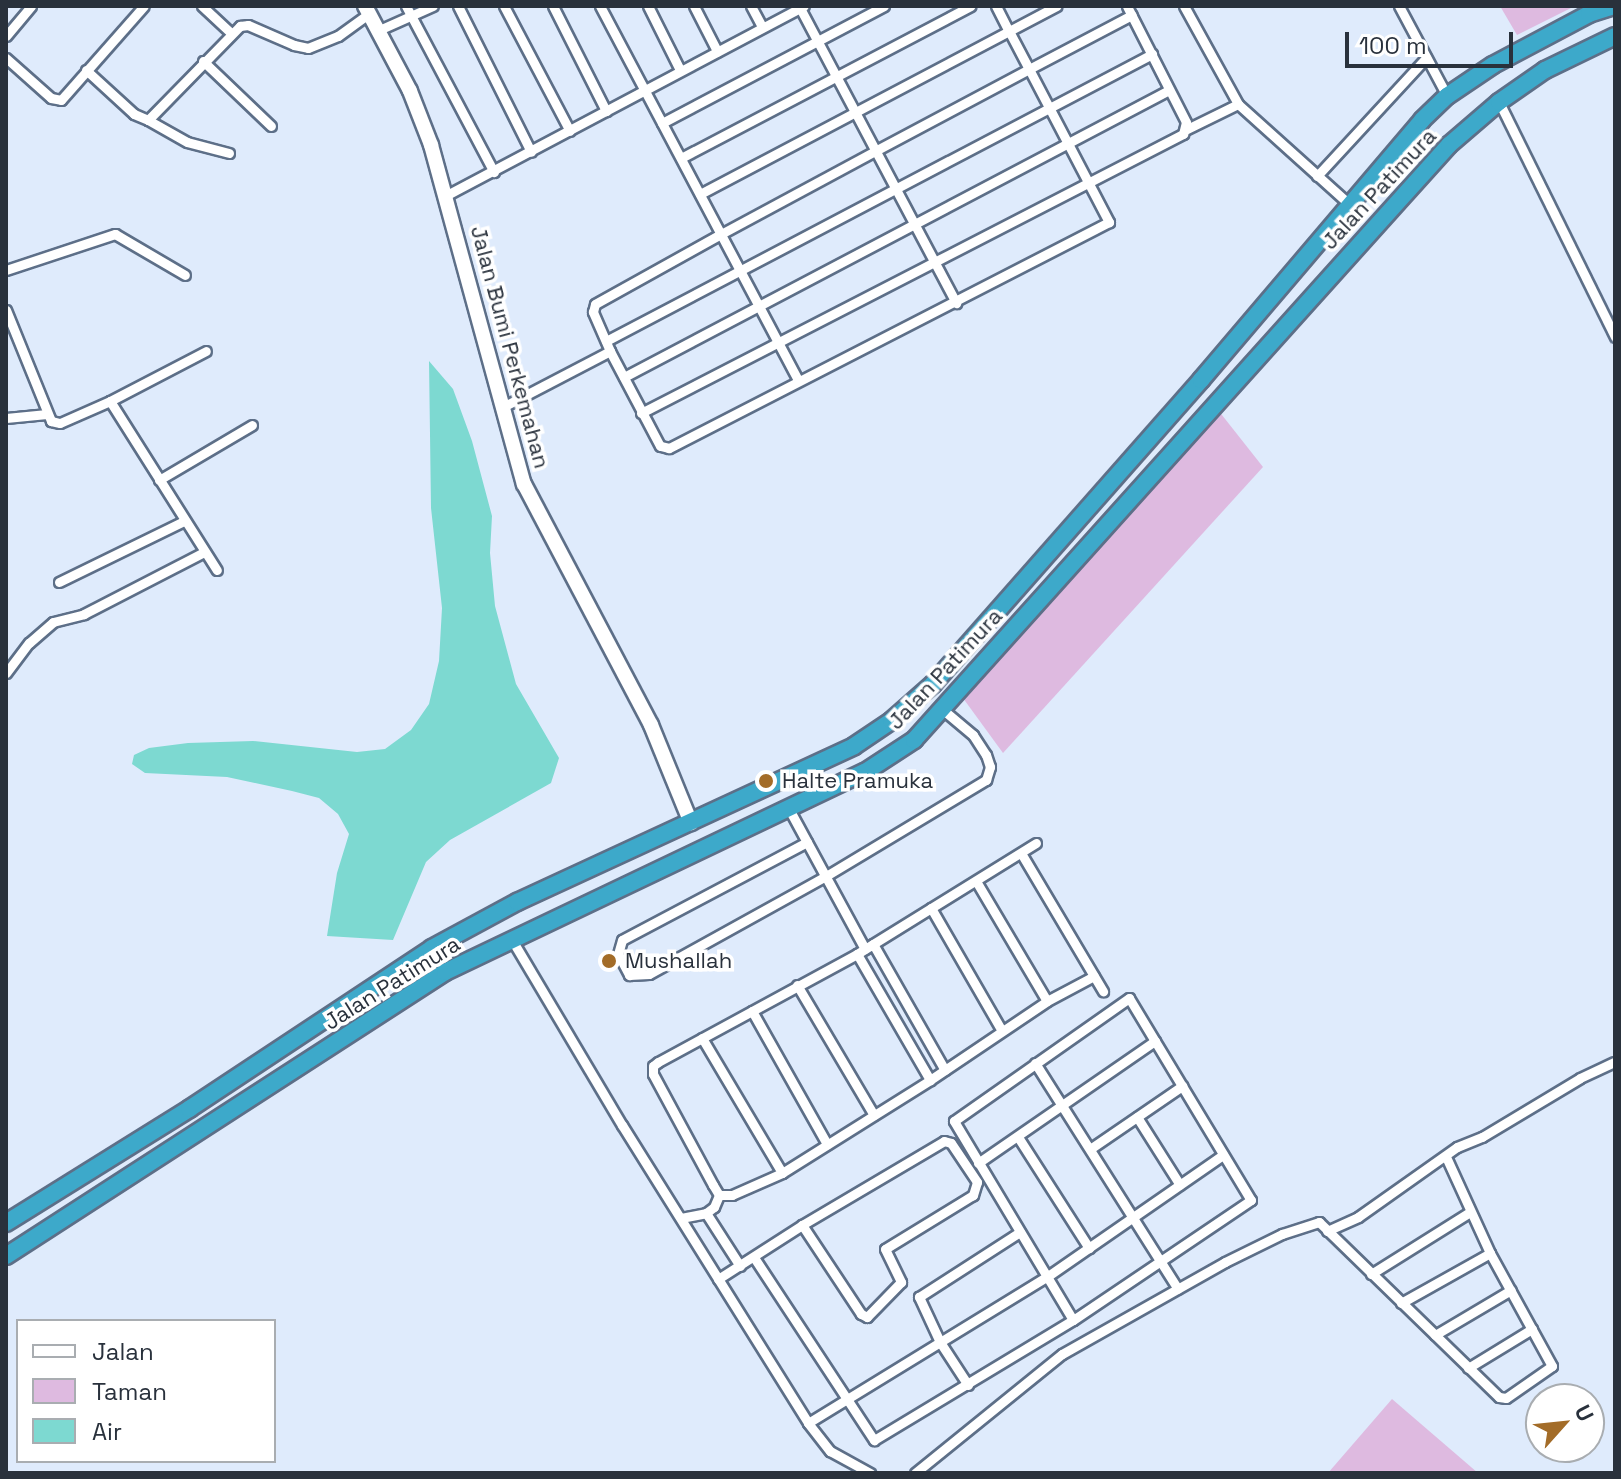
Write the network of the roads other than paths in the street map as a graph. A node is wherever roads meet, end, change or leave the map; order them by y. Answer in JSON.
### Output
{"nodes":[{"id":1,"x":31,"y":6,"type":"edge"},
{"id":2,"x":144,"y":6,"type":"edge"},
{"id":3,"x":202,"y":6,"type":"edge"},
{"id":4,"x":433,"y":6,"type":"edge"},
{"id":5,"x":458,"y":6,"type":"edge"},
{"id":6,"x":504,"y":6,"type":"edge"},
{"id":7,"x":553,"y":6,"type":"edge"},
{"id":8,"x":600,"y":6,"type":"edge"},
{"id":9,"x":648,"y":6,"type":"edge"},
{"id":10,"x":694,"y":6,"type":"edge"},
{"id":11,"x":751,"y":6,"type":"edge"},
{"id":12,"x":884,"y":6,"type":"edge"},
{"id":13,"x":970,"y":6,"type":"edge"},
{"id":14,"x":996,"y":6,"type":"edge"},
{"id":15,"x":1057,"y":6,"type":"edge"},
{"id":16,"x":1184,"y":6,"type":"edge"},
{"id":17,"x":1399,"y":6,"type":"edge"},
{"id":18,"x":1613,"y":6,"type":"edge"},
{"id":19,"x":802,"y":7,"type":"edge"},
{"id":20,"x":368,"y":10,"type":"edge"},
{"id":21,"x":408,"y":11,"type":"edge"},
{"id":22,"x":1129,"y":11,"type":"edge"},
{"id":23,"x":762,"y":27,"type":"junction"},
{"id":24,"x":379,"y":30,"type":"junction"},
{"id":25,"x":1009,"y":31,"type":"junction"},
{"id":26,"x":231,"y":33,"type":"junction"},
{"id":27,"x":6,"y":36,"type":"edge"},
{"id":28,"x":1615,"y":36,"type":"edge"},
{"id":29,"x":817,"y":41,"type":"junction"},
{"id":30,"x":717,"y":51,"type":"junction"},
{"id":31,"x":1152,"y":54,"type":"junction"},
{"id":32,"x":6,"y":58,"type":"edge"},
{"id":33,"x":1426,"y":58,"type":"junction"},
{"id":34,"x":203,"y":61,"type":"junction"},
{"id":35,"x":1029,"y":69,"type":"junction"},
{"id":36,"x":86,"y":70,"type":"junction"},
{"id":37,"x":680,"y":70,"type":"junction"},
{"id":38,"x":836,"y":77,"type":"junction"},
{"id":39,"x":644,"y":89,"type":"junction"},
{"id":40,"x":1169,"y":90,"type":"junction"},
{"id":41,"x":1447,"y":96,"type":"junction"},
{"id":42,"x":1499,"y":102,"type":"junction"},
{"id":43,"x":1238,"y":104,"type":"junction"},
{"id":44,"x":1049,"y":108,"type":"junction"},
{"id":45,"x":606,"y":111,"type":"junction"},
{"id":46,"x":855,"y":112,"type":"junction"},
{"id":47,"x":148,"y":120,"type":"junction"},
{"id":48,"x":662,"y":123,"type":"junction"},
{"id":49,"x":271,"y":126,"type":"dead end"},
{"id":50,"x":1185,"y":130,"type":"junction"},
{"id":51,"x":570,"y":131,"type":"junction"},
{"id":52,"x":1068,"y":143,"type":"junction"},
{"id":53,"x":875,"y":151,"type":"junction"},
{"id":54,"x":531,"y":152,"type":"junction"},
{"id":55,"x":229,"y":153,"type":"dead end"},
{"id":56,"x":681,"y":158,"type":"junction"},
{"id":57,"x":494,"y":172,"type":"junction"},
{"id":58,"x":1317,"y":176,"type":"junction"},
{"id":59,"x":1089,"y":183,"type":"junction"},
{"id":60,"x":896,"y":189,"type":"junction"},
{"id":61,"x":700,"y":194,"type":"junction"},
{"id":62,"x":445,"y":196,"type":"junction"},
{"id":63,"x":1349,"y":204,"type":"junction"},
{"id":64,"x":914,"y":224,"type":"junction"},
{"id":65,"x":721,"y":234,"type":"junction"},
{"id":66,"x":933,"y":260,"type":"junction"},
{"id":67,"x":6,"y":270,"type":"edge"},
{"id":68,"x":741,"y":273,"type":"junction"},
{"id":69,"x":185,"y":275,"type":"dead end"},
{"id":70,"x":956,"y":303,"type":"junction"},
{"id":71,"x":759,"y":306,"type":"junction"},
{"id":72,"x":6,"y":310,"type":"edge"},
{"id":73,"x":1615,"y":337,"type":"edge"},
{"id":74,"x":778,"y":343,"type":"junction"},
{"id":75,"x":608,"y":346,"type":"junction"},
{"id":76,"x":206,"y":351,"type":"dead end"},
{"id":77,"x":624,"y":377,"type":"junction"},
{"id":78,"x":798,"y":380,"type":"junction"},
{"id":79,"x":110,"y":401,"type":"junction"},
{"id":80,"x":501,"y":408,"type":"junction"},
{"id":81,"x":641,"y":413,"type":"junction"},
{"id":82,"x":47,"y":414,"type":"junction"},
{"id":83,"x":6,"y":418,"type":"edge"},
{"id":84,"x":252,"y":425,"type":"dead end"},
{"id":85,"x":159,"y":480,"type":"junction"},
{"id":86,"x":184,"y":521,"type":"junction"},
{"id":87,"x":1062,"y":535,"type":"junction"},
{"id":88,"x":1081,"y":551,"type":"junction"},
{"id":89,"x":204,"y":552,"type":"junction"},
{"id":90,"x":217,"y":570,"type":"dead end"},
{"id":91,"x":59,"y":582,"type":"dead end"},
{"id":92,"x":6,"y":673,"type":"edge"},
{"id":93,"x":942,"y":709,"type":"junction"},
{"id":94,"x":789,"y":809,"type":"junction"},
{"id":95,"x":691,"y":823,"type":"junction"},
{"id":96,"x":807,"y":842,"type":"junction"},
{"id":97,"x":1036,"y":843,"type":"dead end"},
{"id":98,"x":1021,"y":853,"type":"junction"},
{"id":99,"x":826,"y":876,"type":"junction"},
{"id":100,"x":976,"y":881,"type":"junction"},
{"id":101,"x":931,"y":908,"type":"junction"},
{"id":102,"x":512,"y":940,"type":"junction"},
{"id":103,"x":865,"y":949,"type":"junction"},
{"id":104,"x":1094,"y":976,"type":"junction"},
{"id":105,"x":797,"y":985,"type":"junction"},
{"id":106,"x":1103,"y":991,"type":"dead end"},
{"id":107,"x":1047,"y":1001,"type":"junction"},
{"id":108,"x":752,"y":1011,"type":"junction"},
{"id":109,"x":1002,"y":1031,"type":"junction"},
{"id":110,"x":702,"y":1038,"type":"junction"},
{"id":111,"x":1155,"y":1041,"type":"junction"},
{"id":112,"x":1615,"y":1062,"type":"edge"},
{"id":113,"x":1035,"y":1063,"type":"junction"},
{"id":114,"x":945,"y":1070,"type":"junction"},
{"id":115,"x":930,"y":1080,"type":"junction"},
{"id":116,"x":1182,"y":1086,"type":"junction"},
{"id":117,"x":1062,"y":1106,"type":"junction"},
{"id":118,"x":874,"y":1115,"type":"junction"},
{"id":119,"x":1137,"y":1117,"type":"junction"},
{"id":120,"x":1018,"y":1137,"type":"junction"},
{"id":121,"x":827,"y":1144,"type":"junction"},
{"id":122,"x":1090,"y":1149,"type":"junction"},
{"id":123,"x":1223,"y":1155,"type":"junction"},
{"id":124,"x":1446,"y":1157,"type":"junction"},
{"id":125,"x":978,"y":1163,"type":"junction"},
{"id":126,"x":782,"y":1173,"type":"junction"},
{"id":127,"x":1180,"y":1185,"type":"junction"},
{"id":128,"x":719,"y":1195,"type":"junction"},
{"id":129,"x":1470,"y":1212,"type":"junction"},
{"id":130,"x":706,"y":1213,"type":"junction"},
{"id":131,"x":1134,"y":1217,"type":"junction"},
{"id":132,"x":681,"y":1218,"type":"junction"},
{"id":133,"x":6,"y":1223,"type":"edge"},
{"id":134,"x":802,"y":1225,"type":"junction"},
{"id":135,"x":1327,"y":1231,"type":"junction"},
{"id":136,"x":1020,"y":1232,"type":"junction"},
{"id":137,"x":1089,"y":1248,"type":"junction"},
{"id":138,"x":1490,"y":1253,"type":"junction"},
{"id":139,"x":6,"y":1256,"type":"edge"},
{"id":140,"x":755,"y":1259,"type":"junction"},
{"id":141,"x":1162,"y":1262,"type":"junction"},
{"id":142,"x":740,"y":1266,"type":"junction"},
{"id":143,"x":1371,"y":1274,"type":"junction"},
{"id":144,"x":1048,"y":1276,"type":"junction"},
{"id":145,"x":718,"y":1279,"type":"junction"},
{"id":146,"x":1178,"y":1289,"type":"junction"},
{"id":147,"x":1511,"y":1290,"type":"junction"},
{"id":148,"x":1401,"y":1303,"type":"junction"},
{"id":149,"x":1073,"y":1320,"type":"junction"},
{"id":150,"x":1532,"y":1329,"type":"junction"},
{"id":151,"x":1435,"y":1335,"type":"junction"},
{"id":152,"x":940,"y":1342,"type":"junction"},
{"id":153,"x":1468,"y":1368,"type":"junction"},
{"id":154,"x":968,"y":1385,"type":"junction"},
{"id":155,"x":846,"y":1399,"type":"junction"},
{"id":156,"x":808,"y":1423,"type":"junction"},
{"id":157,"x":870,"y":1473,"type":"edge"},
{"id":158,"x":915,"y":1473,"type":"edge"}],
"edges":[{"from":1,"to":27,"type":"street"},
{"from":2,"to":36,"type":"street"},
{"from":3,"to":26,"type":"street"},
{"from":4,"to":21,"type":"street"},
{"from":5,"to":54,"type":"street"},
{"from":6,"to":51,"type":"street"},
{"from":7,"to":45,"type":"street"},
{"from":8,"to":39,"type":"street"},
{"from":9,"to":37,"type":"street"},
{"from":10,"to":30,"type":"street"},
{"from":11,"to":23,"type":"street"},
{"from":12,"to":29,"type":"street"},
{"from":13,"to":38,"type":"street"},
{"from":14,"to":25,"type":"street"},
{"from":15,"to":25,"type":"street"},
{"from":16,"to":43,"type":"street"},
{"from":17,"to":33,"type":"street"},
{"from":18,"to":41,"type":"highway","name":"Jalan Patimura"},
{"from":19,"to":23,"type":"street"},
{"from":19,"to":29,"type":"street"},
{"from":20,"to":24,"type":"street","name":"Jalan Bumi Perkemahan"},
{"from":20,"to":26,"type":"street"},
{"from":21,"to":24,"type":"street"},
{"from":21,"to":57,"type":"street"},
{"from":22,"to":31,"type":"street"},
{"from":22,"to":35,"type":"street"},
{"from":23,"to":30,"type":"street"},
{"from":24,"to":62,"type":"street","name":"Jalan Bumi Perkemahan"},
{"from":25,"to":35,"type":"street"},
{"from":25,"to":46,"type":"street"},
{"from":26,"to":34,"type":"street"},
{"from":28,"to":42,"type":"highway","name":"Jalan Patimura"},
{"from":29,"to":38,"type":"street"},
{"from":29,"to":48,"type":"street"},
{"from":30,"to":37,"type":"street"},
{"from":31,"to":40,"type":"street"},
{"from":31,"to":44,"type":"street"},
{"from":32,"to":36,"type":"street"},
{"from":33,"to":41,"type":"street"},
{"from":33,"to":58,"type":"street"},
{"from":34,"to":47,"type":"street"},
{"from":34,"to":49,"type":"street"},
{"from":35,"to":44,"type":"street"},
{"from":35,"to":53,"type":"street"},
{"from":36,"to":47,"type":"street"},
{"from":37,"to":39,"type":"street"},
{"from":38,"to":46,"type":"street"},
{"from":38,"to":56,"type":"street"},
{"from":39,"to":45,"type":"street"},
{"from":39,"to":48,"type":"street"},
{"from":40,"to":50,"type":"street"},
{"from":40,"to":52,"type":"street"},
{"from":41,"to":63,"type":"highway","name":"Jalan Patimura"},
{"from":42,"to":73,"type":"street"},
{"from":42,"to":88,"type":"highway","name":"Jalan Patimura"},
{"from":43,"to":50,"type":"street"},
{"from":43,"to":58,"type":"street"},
{"from":44,"to":52,"type":"street"},
{"from":44,"to":60,"type":"street"},
{"from":45,"to":51,"type":"street"},
{"from":46,"to":53,"type":"street"},
{"from":46,"to":61,"type":"street"},
{"from":47,"to":55,"type":"street"},
{"from":48,"to":56,"type":"street"},
{"from":50,"to":59,"type":"street"},
{"from":51,"to":54,"type":"street"},
{"from":52,"to":59,"type":"street"},
{"from":52,"to":64,"type":"street"},
{"from":53,"to":60,"type":"street"},
{"from":53,"to":65,"type":"street"},
{"from":54,"to":57,"type":"street"},
{"from":56,"to":61,"type":"street"},
{"from":57,"to":62,"type":"street"},
{"from":58,"to":63,"type":"street"},
{"from":59,"to":66,"type":"street"},
{"from":59,"to":70,"type":"street"},
{"from":60,"to":64,"type":"street"},
{"from":60,"to":68,"type":"street"},
{"from":61,"to":65,"type":"street"},
{"from":62,"to":80,"type":"street","name":"Jalan Bumi Perkemahan"},
{"from":63,"to":87,"type":"highway","name":"Jalan Patimura"},
{"from":64,"to":66,"type":"street"},
{"from":64,"to":71,"type":"street"},
{"from":65,"to":68,"type":"street"},
{"from":65,"to":75,"type":"street"},
{"from":66,"to":70,"type":"street"},
{"from":66,"to":74,"type":"street"},
{"from":67,"to":69,"type":"street"},
{"from":68,"to":71,"type":"street"},
{"from":68,"to":75,"type":"street"},
{"from":70,"to":78,"type":"street"},
{"from":71,"to":74,"type":"street"},
{"from":71,"to":77,"type":"street"},
{"from":72,"to":82,"type":"street"},
{"from":74,"to":78,"type":"street"},
{"from":74,"to":81,"type":"street"},
{"from":75,"to":77,"type":"street"},
{"from":75,"to":80,"type":"street"},
{"from":76,"to":79,"type":"street"},
{"from":77,"to":81,"type":"street"},
{"from":78,"to":81,"type":"street"},
{"from":79,"to":82,"type":"street"},
{"from":79,"to":85,"type":"street"},
{"from":80,"to":95,"type":"street","name":"Jalan Bumi Perkemahan"},
{"from":82,"to":83,"type":"street"},
{"from":84,"to":85,"type":"street"},
{"from":85,"to":86,"type":"street"},
{"from":86,"to":89,"type":"street"},
{"from":86,"to":91,"type":"street"},
{"from":87,"to":88,"type":"highway"},
{"from":87,"to":95,"type":"highway","name":"Jalan Patimura"},
{"from":88,"to":93,"type":"highway","name":"Jalan Patimura"},
{"from":89,"to":90,"type":"street"},
{"from":89,"to":92,"type":"street"},
{"from":93,"to":94,"type":"highway","name":"Jalan Patimura"},
{"from":93,"to":99,"type":"street"},
{"from":94,"to":96,"type":"street"},
{"from":94,"to":102,"type":"highway","name":"Jalan Patimura"},
{"from":95,"to":133,"type":"highway","name":"Jalan Patimura"},
{"from":96,"to":99,"type":"street"},
{"from":96,"to":99,"type":"street"},
{"from":97,"to":98,"type":"street"},
{"from":98,"to":100,"type":"street"},
{"from":98,"to":104,"type":"street"},
{"from":99,"to":103,"type":"street"},
{"from":100,"to":101,"type":"street"},
{"from":100,"to":107,"type":"street"},
{"from":101,"to":103,"type":"street"},
{"from":101,"to":109,"type":"street"},
{"from":102,"to":132,"type":"street"},
{"from":102,"to":139,"type":"highway","name":"Jalan Patimura"},
{"from":103,"to":105,"type":"street"},
{"from":103,"to":114,"type":"street"},
{"from":103,"to":115,"type":"street"},
{"from":104,"to":106,"type":"street"},
{"from":104,"to":107,"type":"street"},
{"from":105,"to":108,"type":"street"},
{"from":105,"to":118,"type":"street"},
{"from":107,"to":109,"type":"street"},
{"from":108,"to":110,"type":"street"},
{"from":108,"to":121,"type":"street"},
{"from":109,"to":114,"type":"street"},
{"from":110,"to":126,"type":"street"},
{"from":110,"to":128,"type":"street"},
{"from":111,"to":113,"type":"street"},
{"from":111,"to":116,"type":"street"},
{"from":111,"to":117,"type":"street"},
{"from":112,"to":124,"type":"street"},
{"from":113,"to":117,"type":"street"},
{"from":113,"to":125,"type":"street"},
{"from":114,"to":115,"type":"street"},
{"from":115,"to":118,"type":"street"},
{"from":116,"to":119,"type":"street"},
{"from":116,"to":123,"type":"street"},
{"from":117,"to":120,"type":"street"},
{"from":117,"to":122,"type":"street"},
{"from":118,"to":121,"type":"street"},
{"from":119,"to":122,"type":"street"},
{"from":119,"to":127,"type":"street"},
{"from":120,"to":125,"type":"street"},
{"from":120,"to":137,"type":"street"},
{"from":121,"to":126,"type":"street"},
{"from":122,"to":131,"type":"street"},
{"from":123,"to":127,"type":"street"},
{"from":123,"to":141,"type":"street"},
{"from":124,"to":129,"type":"street"},
{"from":124,"to":135,"type":"street"},
{"from":125,"to":136,"type":"street"},
{"from":126,"to":128,"type":"street"},
{"from":127,"to":131,"type":"street"},
{"from":128,"to":130,"type":"street"},
{"from":129,"to":138,"type":"street"},
{"from":129,"to":143,"type":"street"},
{"from":130,"to":132,"type":"street"},
{"from":130,"to":142,"type":"street"},
{"from":131,"to":137,"type":"street"},
{"from":131,"to":141,"type":"street"},
{"from":132,"to":145,"type":"street"},
{"from":134,"to":134,"type":"street"},
{"from":134,"to":140,"type":"street"},
{"from":135,"to":143,"type":"street"},
{"from":135,"to":146,"type":"street"},
{"from":136,"to":144,"type":"street"},
{"from":136,"to":152,"type":"street"},
{"from":137,"to":144,"type":"street"},
{"from":138,"to":147,"type":"street"},
{"from":138,"to":148,"type":"street"},
{"from":140,"to":142,"type":"street"},
{"from":140,"to":155,"type":"street"},
{"from":141,"to":146,"type":"street"},
{"from":141,"to":149,"type":"street"},
{"from":142,"to":145,"type":"street"},
{"from":143,"to":148,"type":"street"},
{"from":144,"to":149,"type":"street"},
{"from":144,"to":152,"type":"street"},
{"from":145,"to":156,"type":"street"},
{"from":146,"to":158,"type":"street"},
{"from":147,"to":150,"type":"street"},
{"from":147,"to":151,"type":"street"},
{"from":148,"to":151,"type":"street"},
{"from":149,"to":154,"type":"street"},
{"from":150,"to":153,"type":"street"},
{"from":150,"to":153,"type":"street"},
{"from":151,"to":153,"type":"street"},
{"from":152,"to":154,"type":"street"},
{"from":152,"to":155,"type":"street"},
{"from":154,"to":155,"type":"street"},
{"from":155,"to":156,"type":"street"},
{"from":156,"to":157,"type":"street"}]}
